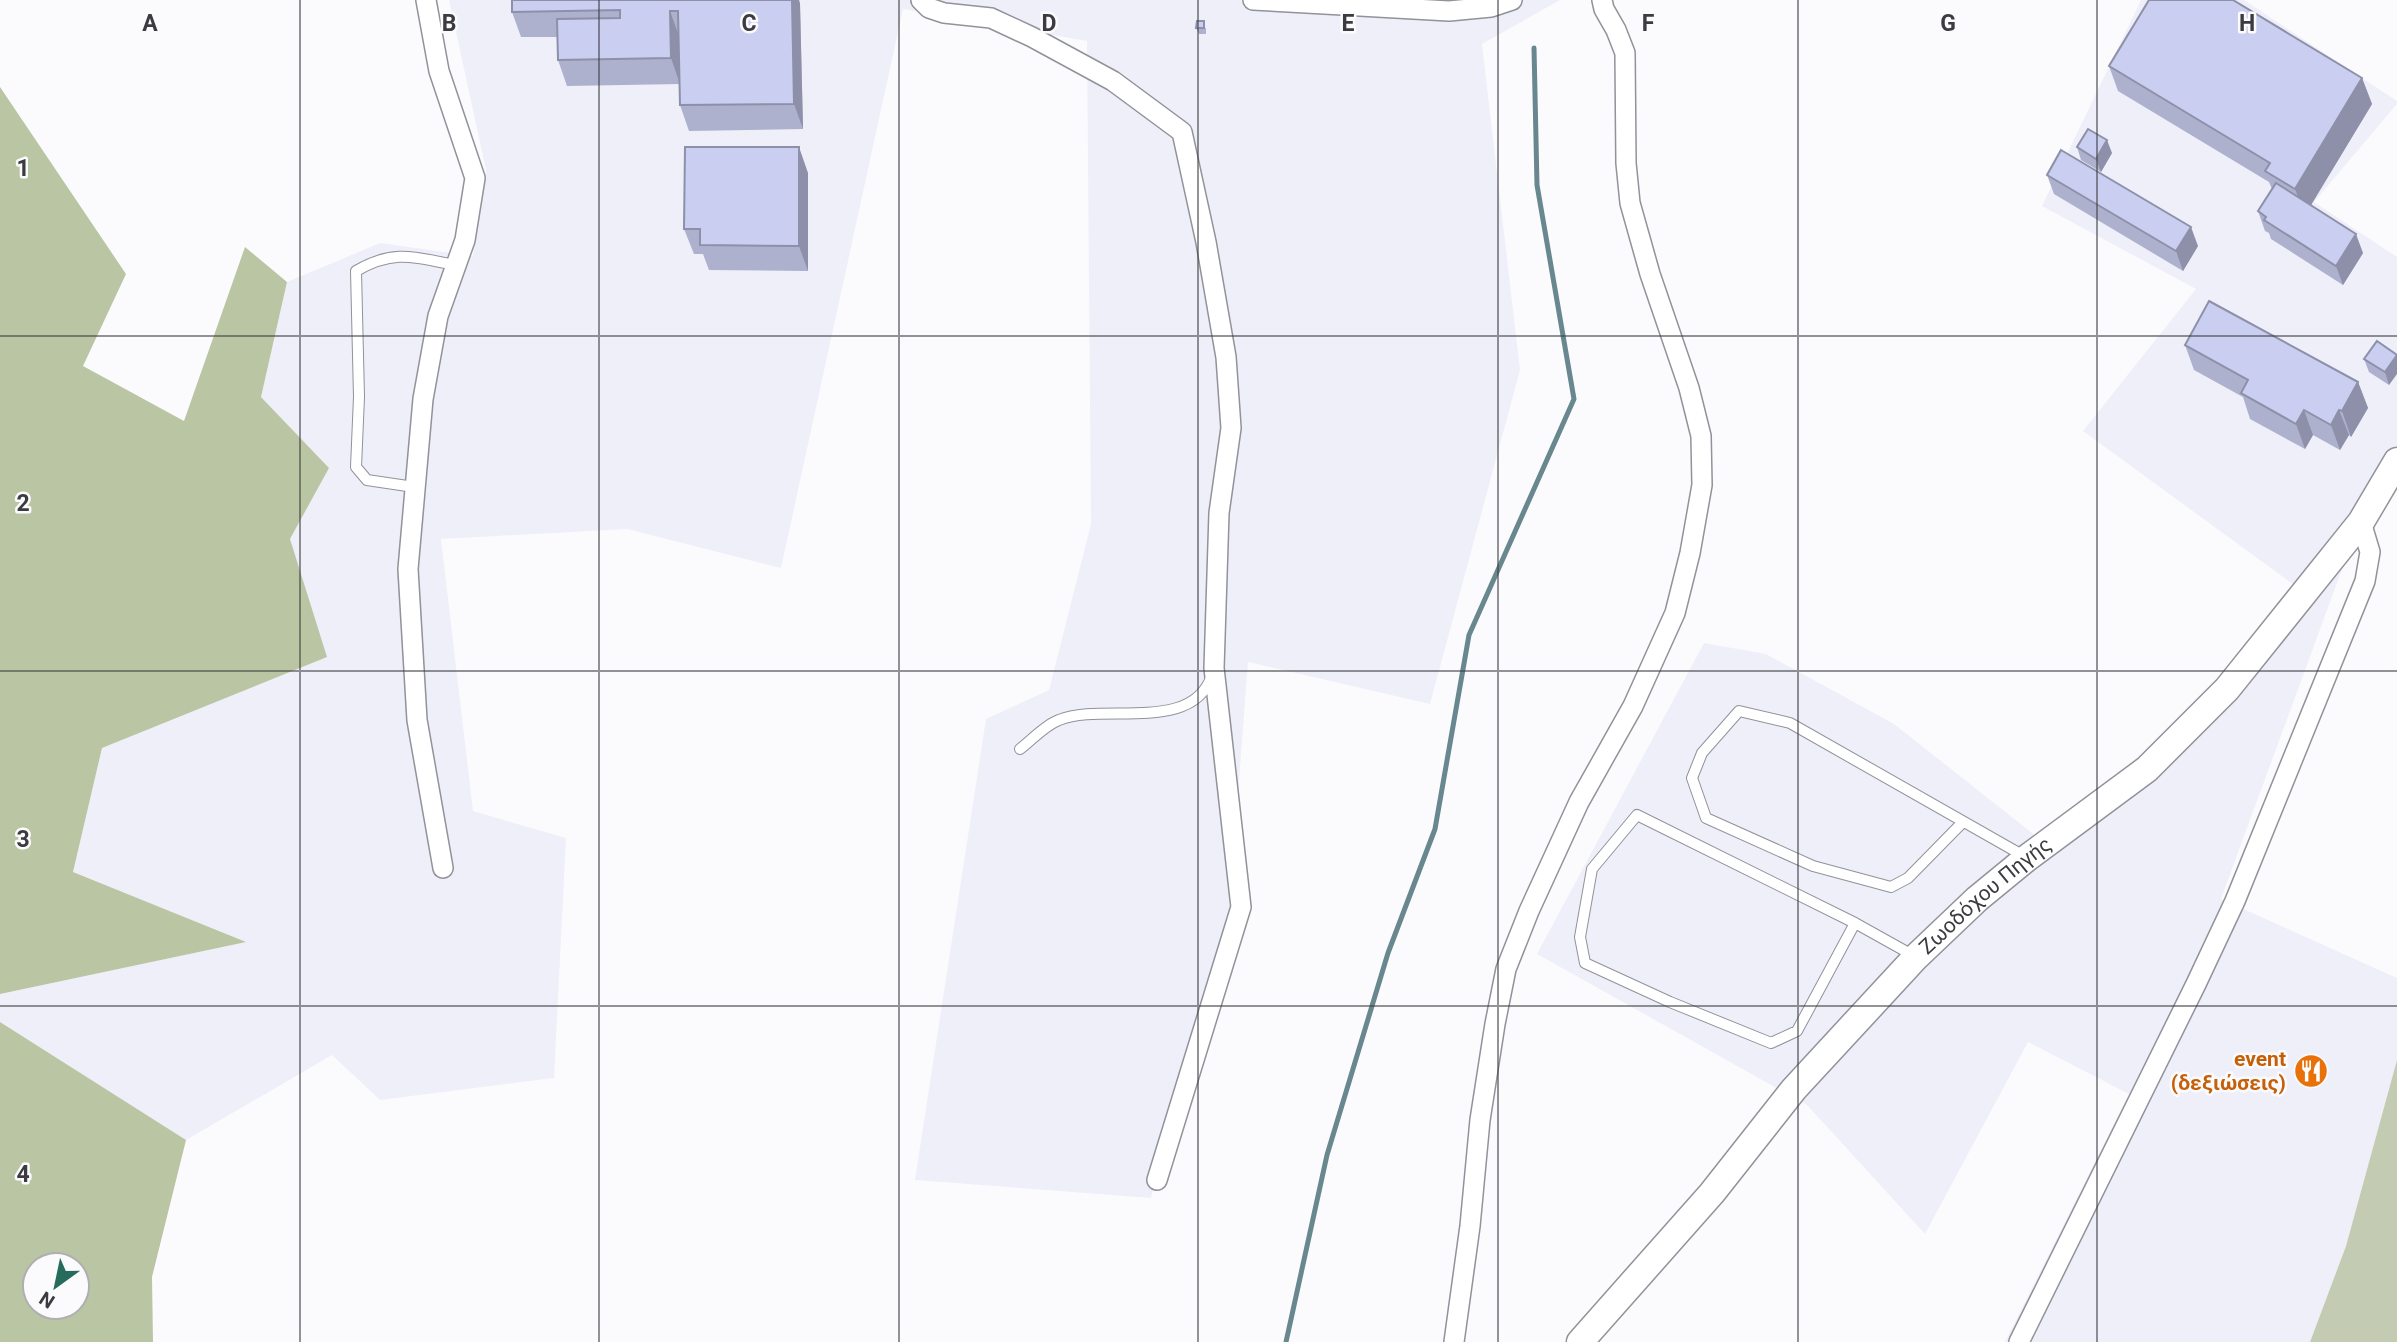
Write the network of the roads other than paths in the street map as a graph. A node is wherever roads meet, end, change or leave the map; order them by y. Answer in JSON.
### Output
{"nodes":[{"id":1,"x":426,"y":0,"type":"edge"},
{"id":2,"x":921,"y":0,"type":"edge"},
{"id":3,"x":1253,"y":0,"type":"edge"},
{"id":4,"x":1512,"y":0,"type":"edge"},
{"id":5,"x":1602,"y":0,"type":"edge"},
{"id":6,"x":455,"y":265,"type":"junction"},
{"id":7,"x":2397,"y":461,"type":"edge"},
{"id":8,"x":414,"y":487,"type":"junction"},
{"id":9,"x":2361,"y":522,"type":"junction"},
{"id":10,"x":1214,"y":668,"type":"junction"},
{"id":11,"x":1020,"y":749,"type":"dead end"},
{"id":12,"x":1962,"y":823,"type":"junction"},
{"id":13,"x":2027,"y":858,"type":"junction"},
{"id":14,"x":443,"y":868,"type":"dead end"},
{"id":15,"x":1855,"y":923,"type":"junction"},
{"id":16,"x":1916,"y":957,"type":"junction"},
{"id":17,"x":1157,"y":1180,"type":"dead end"},
{"id":18,"x":1454,"y":1342,"type":"edge"},
{"id":19,"x":1580,"y":1342,"type":"edge"},
{"id":20,"x":2019,"y":1342,"type":"edge"}],
"edges":[{"from":1,"to":6,"type":"street"},
{"from":2,"to":10,"type":"street"},
{"from":3,"to":4,"type":"street"},
{"from":5,"to":18,"type":"street"},
{"from":6,"to":8,"type":"street"},
{"from":6,"to":8,"type":"lane"},
{"from":7,"to":9,"type":"street","name":"Ζωοδόχου Πηγής"},
{"from":8,"to":14,"type":"street"},
{"from":9,"to":13,"type":"street","name":"Ζωοδόχου Πηγής"},
{"from":9,"to":20,"type":"street"},
{"from":10,"to":11,"type":"lane"},
{"from":10,"to":17,"type":"street"},
{"from":12,"to":12,"type":"lane"},
{"from":12,"to":13,"type":"lane"},
{"from":13,"to":16,"type":"street","name":"Ζωοδόχου Πηγής"},
{"from":15,"to":15,"type":"lane"},
{"from":15,"to":16,"type":"lane"},
{"from":16,"to":19,"type":"street","name":"Ζωοδόχου Πηγής"}]}
